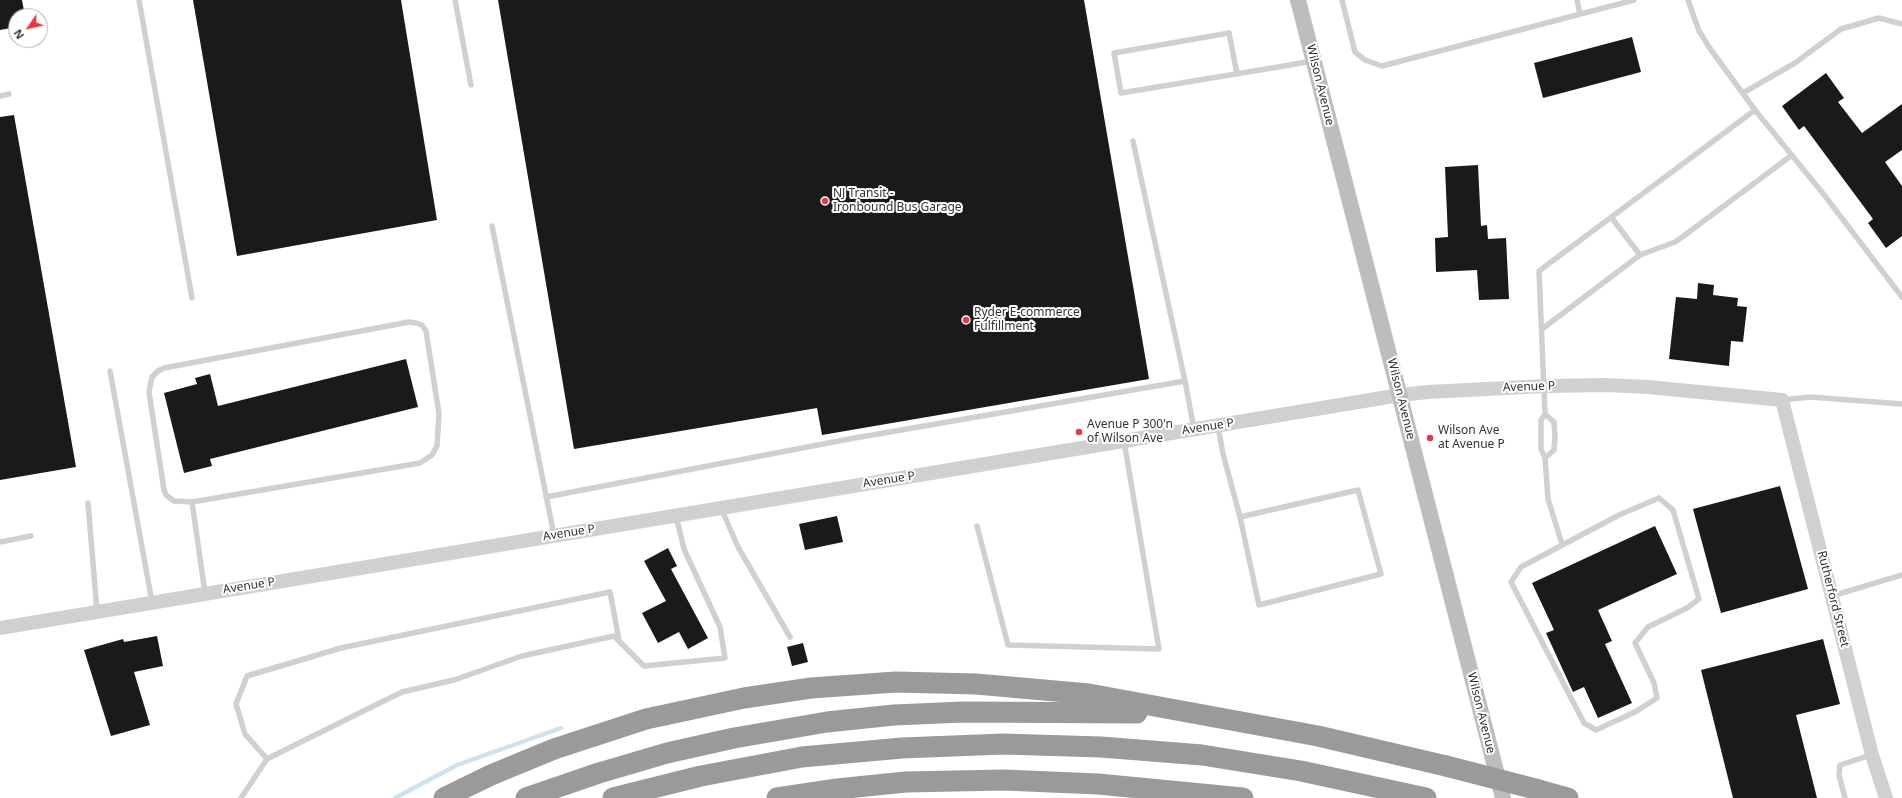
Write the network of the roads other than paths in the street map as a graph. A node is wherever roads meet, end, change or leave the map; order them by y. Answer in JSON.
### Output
{"nodes":[{"id":1,"x":139,"y":0,"type":"edge"},
{"id":2,"x":455,"y":0,"type":"edge"},
{"id":3,"x":1298,"y":0,"type":"edge"},
{"id":4,"x":1342,"y":0,"type":"edge"},
{"id":5,"x":1576,"y":0,"type":"edge"},
{"id":6,"x":1634,"y":0,"type":"edge"},
{"id":7,"x":1688,"y":0,"type":"edge"},
{"id":8,"x":1580,"y":14,"type":"junction"},
{"id":9,"x":1902,"y":24,"type":"edge"},
{"id":10,"x":1314,"y":61,"type":"junction"},
{"id":11,"x":1237,"y":74,"type":"junction"},
{"id":12,"x":471,"y":85,"type":"dead end"},
{"id":13,"x":1742,"y":93,"type":"junction"},
{"id":14,"x":9,"y":94,"type":"dead end"},
{"id":15,"x":0,"y":96,"type":"edge"},
{"id":16,"x":1755,"y":110,"type":"junction"},
{"id":17,"x":1133,"y":141,"type":"dead end"},
{"id":18,"x":1792,"y":155,"type":"junction"},
{"id":19,"x":1611,"y":217,"type":"junction"},
{"id":20,"x":492,"y":226,"type":"dead end"},
{"id":21,"x":1640,"y":255,"type":"junction"},
{"id":22,"x":1902,"y":297,"type":"edge"},
{"id":23,"x":192,"y":298,"type":"dead end"},
{"id":24,"x":1542,"y":329,"type":"junction"},
{"id":25,"x":110,"y":371,"type":"dead end"},
{"id":26,"x":1185,"y":381,"type":"junction"},
{"id":27,"x":1545,"y":386,"type":"junction"},
{"id":28,"x":1400,"y":396,"type":"junction"},
{"id":29,"x":1782,"y":400,"type":"junction"},
{"id":30,"x":1902,"y":404,"type":"edge"},
{"id":31,"x":1545,"y":414,"type":"junction"},
{"id":32,"x":1218,"y":425,"type":"junction"},
{"id":33,"x":1194,"y":429,"type":"junction"},
{"id":34,"x":1124,"y":441,"type":"junction"},
{"id":35,"x":1545,"y":458,"type":"junction"},
{"id":36,"x":546,"y":497,"type":"junction"},
{"id":37,"x":192,"y":502,"type":"junction"},
{"id":38,"x":88,"y":503,"type":"dead end"},
{"id":39,"x":721,"y":508,"type":"junction"},
{"id":40,"x":676,"y":515,"type":"junction"},
{"id":41,"x":1240,"y":517,"type":"junction"},
{"id":42,"x":976,"y":526,"type":"dead end"},
{"id":43,"x":31,"y":536,"type":"dead end"},
{"id":44,"x":554,"y":536,"type":"junction"},
{"id":45,"x":0,"y":542,"type":"edge"},
{"id":46,"x":1562,"y":544,"type":"junction"},
{"id":47,"x":1902,"y":575,"type":"edge"},
{"id":48,"x":205,"y":594,"type":"junction"},
{"id":49,"x":1832,"y":596,"type":"junction"},
{"id":50,"x":152,"y":602,"type":"junction"},
{"id":51,"x":97,"y":611,"type":"junction"},
{"id":52,"x":0,"y":628,"type":"edge"},
{"id":53,"x":790,"y":637,"type":"dead end"},
{"id":54,"x":619,"y":641,"type":"junction"},
{"id":55,"x":1184,"y":712,"type":"junction"},
{"id":56,"x":1872,"y":755,"type":"junction"},
{"id":57,"x":268,"y":759,"type":"junction"},
{"id":58,"x":241,"y":798,"type":"edge"},
{"id":59,"x":444,"y":798,"type":"edge"},
{"id":60,"x":526,"y":798,"type":"edge"},
{"id":61,"x":613,"y":798,"type":"edge"},
{"id":62,"x":777,"y":798,"type":"edge"},
{"id":63,"x":1243,"y":798,"type":"edge"},
{"id":64,"x":1426,"y":798,"type":"edge"},
{"id":65,"x":1503,"y":798,"type":"edge"},
{"id":66,"x":1568,"y":798,"type":"edge"},
{"id":67,"x":1845,"y":798,"type":"edge"},
{"id":68,"x":1886,"y":798,"type":"edge"}],
"edges":[{"from":1,"to":23,"type":"lane"},
{"from":2,"to":12,"type":"lane"},
{"from":3,"to":10,"type":"main road","name":"Wilson Avenue"},
{"from":4,"to":8,"type":"lane"},
{"from":5,"to":8,"type":"lane"},
{"from":6,"to":8,"type":"lane"},
{"from":7,"to":13,"type":"lane"},
{"from":9,"to":13,"type":"lane"},
{"from":10,"to":11,"type":"lane"},
{"from":10,"to":28,"type":"main road","name":"Wilson Avenue"},
{"from":11,"to":11,"type":"lane"},
{"from":13,"to":16,"type":"lane"},
{"from":14,"to":15,"type":"lane"},
{"from":16,"to":18,"type":"lane"},
{"from":16,"to":19,"type":"lane"},
{"from":17,"to":26,"type":"lane"},
{"from":18,"to":21,"type":"lane"},
{"from":18,"to":22,"type":"lane"},
{"from":19,"to":21,"type":"lane"},
{"from":19,"to":24,"type":"lane"},
{"from":20,"to":36,"type":"lane"},
{"from":21,"to":24,"type":"lane"},
{"from":24,"to":27,"type":"lane"},
{"from":25,"to":50,"type":"lane"},
{"from":26,"to":33,"type":"lane"},
{"from":26,"to":36,"type":"lane"},
{"from":27,"to":28,"type":"street","name":"Avenue P"},
{"from":27,"to":29,"type":"street","name":"Avenue P"},
{"from":27,"to":31,"type":"lane"},
{"from":28,"to":32,"type":"street","name":"Avenue P"},
{"from":28,"to":65,"type":"main road","name":"Wilson Avenue"},
{"from":29,"to":30,"type":"lane"},
{"from":29,"to":49,"type":"street","name":"Rutherford Street"},
{"from":31,"to":35,"type":"lane"},
{"from":31,"to":35,"type":"lane"},
{"from":32,"to":33,"type":"street","name":"Avenue P"},
{"from":32,"to":41,"type":"lane"},
{"from":33,"to":34,"type":"street","name":"Avenue P"},
{"from":34,"to":39,"type":"street","name":"Avenue P"},
{"from":34,"to":42,"type":"lane"},
{"from":35,"to":46,"type":"lane"},
{"from":36,"to":44,"type":"lane"},
{"from":37,"to":37,"type":"lane"},
{"from":37,"to":48,"type":"lane"},
{"from":38,"to":51,"type":"lane"},
{"from":39,"to":40,"type":"street","name":"Avenue P"},
{"from":39,"to":53,"type":"lane"},
{"from":40,"to":44,"type":"street","name":"Avenue P"},
{"from":40,"to":54,"type":"lane"},
{"from":41,"to":41,"type":"lane"},
{"from":43,"to":45,"type":"lane"},
{"from":44,"to":48,"type":"street","name":"Avenue P"},
{"from":46,"to":46,"type":"lane"},
{"from":47,"to":49,"type":"lane"},
{"from":48,"to":50,"type":"street","name":"Avenue P"},
{"from":49,"to":56,"type":"street","name":"Rutherford Street"},
{"from":50,"to":51,"type":"street","name":"Avenue P"},
{"from":51,"to":52,"type":"street","name":"Avenue P"},
{"from":54,"to":57,"type":"lane"},
{"from":54,"to":57,"type":"lane"},
{"from":55,"to":59,"type":"highway"},
{"from":55,"to":60,"type":"highway"},
{"from":55,"to":66,"type":"highway","bridge":true},
{"from":56,"to":67,"type":"lane"},
{"from":56,"to":68,"type":"street","name":"Rutherford Street"},
{"from":57,"to":58,"type":"lane"},
{"from":61,"to":64,"type":"highway"},
{"from":62,"to":63,"type":"highway"}]}
